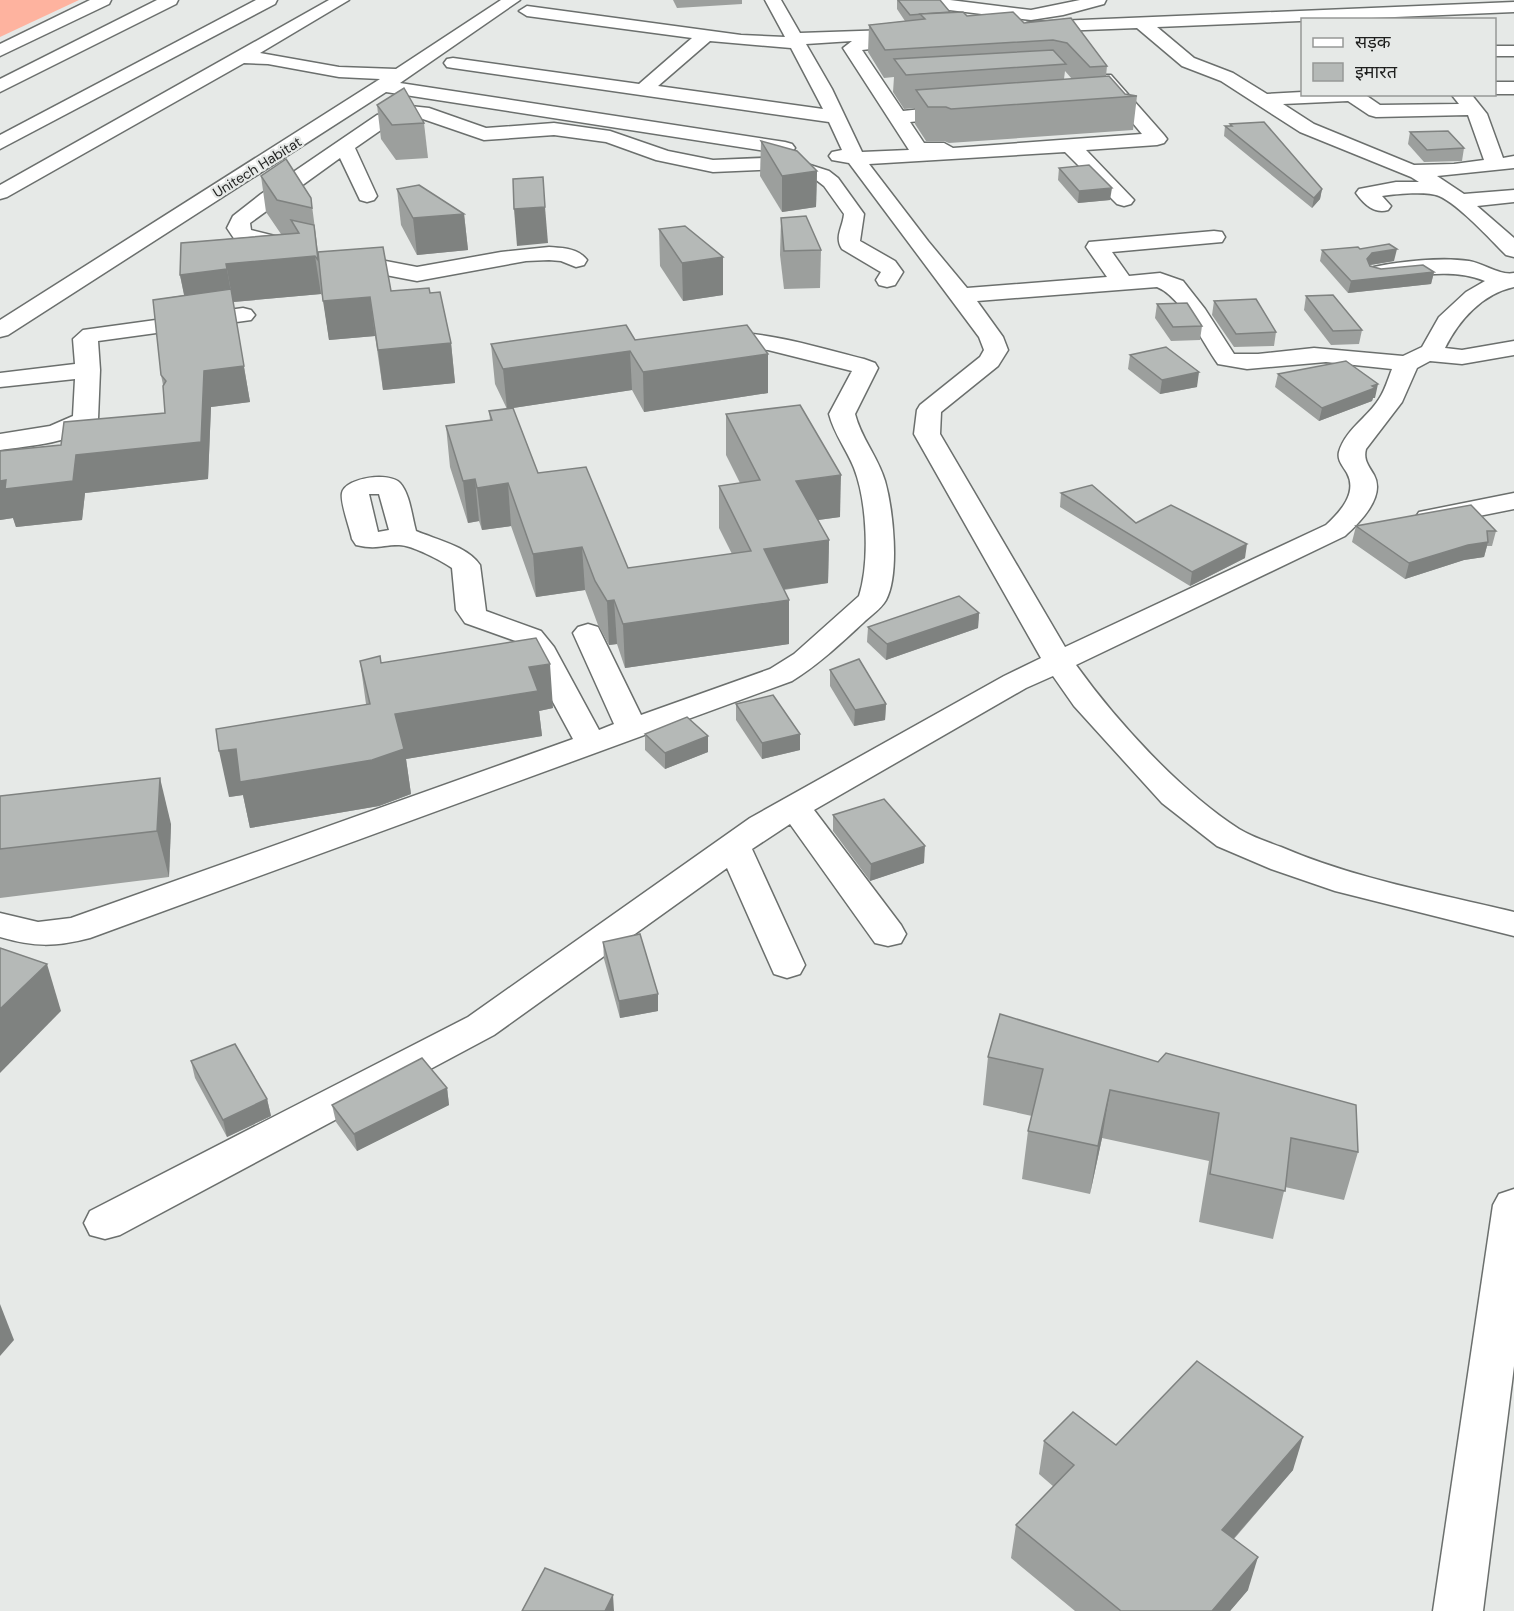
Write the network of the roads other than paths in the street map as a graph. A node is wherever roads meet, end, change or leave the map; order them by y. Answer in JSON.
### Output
{"nodes":[{"id":1,"x":103,"y":0,"type":"edge"},
{"id":2,"x":170,"y":0,"type":"edge"},
{"id":3,"x":269,"y":0,"type":"edge"},
{"id":4,"x":341,"y":0,"type":"edge"},
{"id":5,"x":772,"y":0,"type":"edge"},
{"id":6,"x":909,"y":0,"type":"edge"},
{"id":7,"x":1098,"y":0,"type":"edge"},
{"id":8,"x":519,"y":5,"type":"edge"},
{"id":9,"x":1514,"y":7,"type":"edge"},
{"id":10,"x":1379,"y":16,"type":"edge"},
{"id":11,"x":1032,"y":21,"type":"junction"},
{"id":12,"x":1141,"y":22,"type":"junction"},
{"id":13,"x":1105,"y":23,"type":"junction"},
{"id":14,"x":836,"y":26,"type":"dead end"},
{"id":15,"x":931,"y":28,"type":"junction"},
{"id":16,"x":996,"y":29,"type":"edge"},
{"id":17,"x":706,"y":35,"type":"junction"},
{"id":18,"x":796,"y":41,"type":"junction"},
{"id":19,"x":1049,"y":42,"type":"edge"},
{"id":20,"x":1129,"y":42,"type":"dead end"},
{"id":21,"x":0,"y":51,"type":"edge"},
{"id":22,"x":1496,"y":51,"type":"edge"},
{"id":23,"x":1514,"y":51,"type":"edge"},
{"id":24,"x":241,"y":57,"type":"junction"},
{"id":25,"x":453,"y":63,"type":"dead end"},
{"id":26,"x":400,"y":75,"type":"junction"},
{"id":27,"x":1102,"y":76,"type":"edge"},
{"id":28,"x":899,"y":84,"type":"edge"},
{"id":29,"x":0,"y":86,"type":"edge"},
{"id":30,"x":383,"y":86,"type":"junction"},
{"id":31,"x":840,"y":88,"type":"junction"},
{"id":32,"x":1496,"y":88,"type":"edge"},
{"id":33,"x":1514,"y":88,"type":"edge"},
{"id":34,"x":643,"y":90,"type":"junction"},
{"id":35,"x":883,"y":93,"type":"junction"},
{"id":36,"x":967,"y":95,"type":"edge"},
{"id":37,"x":1333,"y":96,"type":"edge"},
{"id":38,"x":1353,"y":96,"type":"edge"},
{"id":39,"x":1462,"y":96,"type":"edge"},
{"id":40,"x":1263,"y":100,"type":"junction"},
{"id":41,"x":1099,"y":102,"type":"edge"},
{"id":42,"x":1474,"y":109,"type":"junction"},
{"id":43,"x":981,"y":110,"type":"edge"},
{"id":44,"x":836,"y":117,"type":"junction"},
{"id":45,"x":898,"y":117,"type":"junction"},
{"id":46,"x":954,"y":130,"type":"edge"},
{"id":47,"x":909,"y":133,"type":"junction"},
{"id":48,"x":701,"y":135,"type":"junction"},
{"id":49,"x":726,"y":139,"type":"junction"},
{"id":50,"x":0,"y":143,"type":"edge"},
{"id":51,"x":344,"y":146,"type":"junction"},
{"id":52,"x":1071,"y":146,"type":"junction"},
{"id":53,"x":672,"y":158,"type":"junction"},
{"id":54,"x":855,"y":158,"type":"junction"},
{"id":55,"x":697,"y":163,"type":"junction"},
{"id":56,"x":1504,"y":163,"type":"edge"},
{"id":57,"x":1417,"y":172,"type":"junction"},
{"id":58,"x":1442,"y":189,"type":"junction"},
{"id":59,"x":0,"y":193,"type":"edge"},
{"id":60,"x":367,"y":196,"type":"dead end"},
{"id":61,"x":1514,"y":196,"type":"edge"},
{"id":62,"x":1124,"y":200,"type":"dead end"},
{"id":63,"x":1460,"y":201,"type":"junction"},
{"id":64,"x":1381,"y":206,"type":"dead end"},
{"id":65,"x":1214,"y":237,"type":"dead end"},
{"id":66,"x":1514,"y":250,"type":"edge"},
{"id":67,"x":576,"y":260,"type":"dead end"},
{"id":68,"x":1378,"y":272,"type":"edge"},
{"id":69,"x":887,"y":280,"type":"dead end"},
{"id":70,"x":1510,"y":280,"type":"edge"},
{"id":71,"x":1122,"y":282,"type":"junction"},
{"id":72,"x":961,"y":295,"type":"junction"},
{"id":73,"x":243,"y":315,"type":"dead end"},
{"id":74,"x":0,"y":330,"type":"edge"},
{"id":75,"x":695,"y":341,"type":"edge"},
{"id":76,"x":1514,"y":348,"type":"edge"},
{"id":77,"x":1417,"y":359,"type":"junction"},
{"id":78,"x":87,"y":377,"type":"junction"},
{"id":79,"x":0,"y":380,"type":"edge"},
{"id":80,"x":0,"y":396,"type":"edge"},
{"id":81,"x":113,"y":422,"type":"edge"},
{"id":82,"x":79,"y":425,"type":"junction"},
{"id":83,"x":0,"y":442,"type":"edge"},
{"id":84,"x":1514,"y":501,"type":"edge"},
{"id":85,"x":1403,"y":523,"type":"edge"},
{"id":86,"x":1372,"y":528,"type":"edge"},
{"id":87,"x":1330,"y":535,"type":"junction"},
{"id":88,"x":404,"y":536,"type":"dead end"},
{"id":89,"x":588,"y":633,"type":"dead end"},
{"id":90,"x":1059,"y":663,"type":"junction"},
{"id":91,"x":632,"y":729,"type":"junction"},
{"id":92,"x":591,"y":744,"type":"junction"},
{"id":93,"x":794,"y":807,"type":"junction"},
{"id":94,"x":734,"y":846,"type":"junction"},
{"id":95,"x":1514,"y":924,"type":"edge"},
{"id":96,"x":0,"y":925,"type":"edge"},
{"id":97,"x":888,"y":934,"type":"dead end"},
{"id":98,"x":787,"y":966,"type":"dead end"},
{"id":99,"x":1514,"y":1205,"type":"edge"},
{"id":100,"x":105,"y":1223,"type":"dead end"},
{"id":101,"x":1458,"y":1611,"type":"edge"}],
"edges":[{"from":1,"to":21,"type":"street"},
{"from":2,"to":29,"type":"street"},
{"from":3,"to":50,"type":"street"},
{"from":4,"to":24,"type":"street"},
{"from":5,"to":18,"type":"street"},
{"from":6,"to":11,"type":"street"},
{"from":7,"to":11,"type":"street"},
{"from":8,"to":17,"type":"street"},
{"from":8,"to":26,"type":"street","name":"Unitech Habitat"},
{"from":9,"to":10,"type":"street"},
{"from":10,"to":12,"type":"street"},
{"from":11,"to":13,"type":"street"},
{"from":11,"to":15,"type":"street"},
{"from":11,"to":16,"type":"street"},
{"from":11,"to":19,"type":"street"},
{"from":12,"to":13,"type":"street"},
{"from":12,"to":40,"type":"street"},
{"from":13,"to":20,"type":"street"},
{"from":14,"to":15,"type":"street"},
{"from":15,"to":18,"type":"street"},
{"from":15,"to":35,"type":"street"},
{"from":17,"to":18,"type":"street"},
{"from":17,"to":34,"type":"street"},
{"from":18,"to":31,"type":"street"},
{"from":22,"to":23,"type":"street"},
{"from":24,"to":26,"type":"street"},
{"from":24,"to":59,"type":"street"},
{"from":25,"to":34,"type":"street"},
{"from":26,"to":30,"type":"street","name":"Unitech Habitat"},
{"from":27,"to":52,"type":"street"},
{"from":28,"to":35,"type":"street"},
{"from":30,"to":48,"type":"street"},
{"from":30,"to":74,"type":"street","name":"Unitech Habitat"},
{"from":31,"to":35,"type":"street"},
{"from":31,"to":44,"type":"street"},
{"from":32,"to":33,"type":"street"},
{"from":34,"to":44,"type":"street"},
{"from":35,"to":36,"type":"street"},
{"from":35,"to":45,"type":"street"},
{"from":37,"to":40,"type":"street"},
{"from":38,"to":42,"type":"street"},
{"from":39,"to":42,"type":"street"},
{"from":40,"to":57,"type":"street"},
{"from":41,"to":47,"type":"street"},
{"from":42,"to":56,"type":"street"},
{"from":43,"to":45,"type":"street"},
{"from":44,"to":54,"type":"street"},
{"from":45,"to":47,"type":"street"},
{"from":46,"to":47,"type":"street"},
{"from":48,"to":49,"type":"street"},
{"from":48,"to":53,"type":"street"},
{"from":49,"to":54,"type":"street"},
{"from":49,"to":55,"type":"street"},
{"from":51,"to":53,"type":"street"},
{"from":51,"to":60,"type":"street"},
{"from":51,"to":67,"type":"street"},
{"from":52,"to":54,"type":"street"},
{"from":52,"to":62,"type":"street"},
{"from":53,"to":55,"type":"street"},
{"from":54,"to":72,"type":"street"},
{"from":55,"to":69,"type":"street"},
{"from":56,"to":57,"type":"street"},
{"from":57,"to":58,"type":"street"},
{"from":58,"to":63,"type":"street"},
{"from":58,"to":64,"type":"street"},
{"from":61,"to":63,"type":"street"},
{"from":63,"to":66,"type":"street"},
{"from":65,"to":71,"type":"street"},
{"from":68,"to":70,"type":"street"},
{"from":70,"to":77,"type":"street"},
{"from":71,"to":72,"type":"street"},
{"from":71,"to":77,"type":"street"},
{"from":72,"to":90,"type":"street"},
{"from":73,"to":78,"type":"street"},
{"from":75,"to":91,"type":"street"},
{"from":76,"to":77,"type":"street"},
{"from":77,"to":87,"type":"street"},
{"from":78,"to":79,"type":"street"},
{"from":78,"to":80,"type":"street"},
{"from":78,"to":82,"type":"street"},
{"from":81,"to":82,"type":"street"},
{"from":82,"to":83,"type":"street"},
{"from":84,"to":85,"type":"street"},
{"from":86,"to":87,"type":"street"},
{"from":87,"to":90,"type":"street"},
{"from":88,"to":92,"type":"street"},
{"from":89,"to":91,"type":"street"},
{"from":90,"to":93,"type":"street"},
{"from":90,"to":95,"type":"street"},
{"from":91,"to":92,"type":"street"},
{"from":92,"to":96,"type":"street"},
{"from":93,"to":94,"type":"street"},
{"from":93,"to":97,"type":"street"},
{"from":94,"to":98,"type":"street"},
{"from":94,"to":100,"type":"street"},
{"from":99,"to":101,"type":"street"}]}
